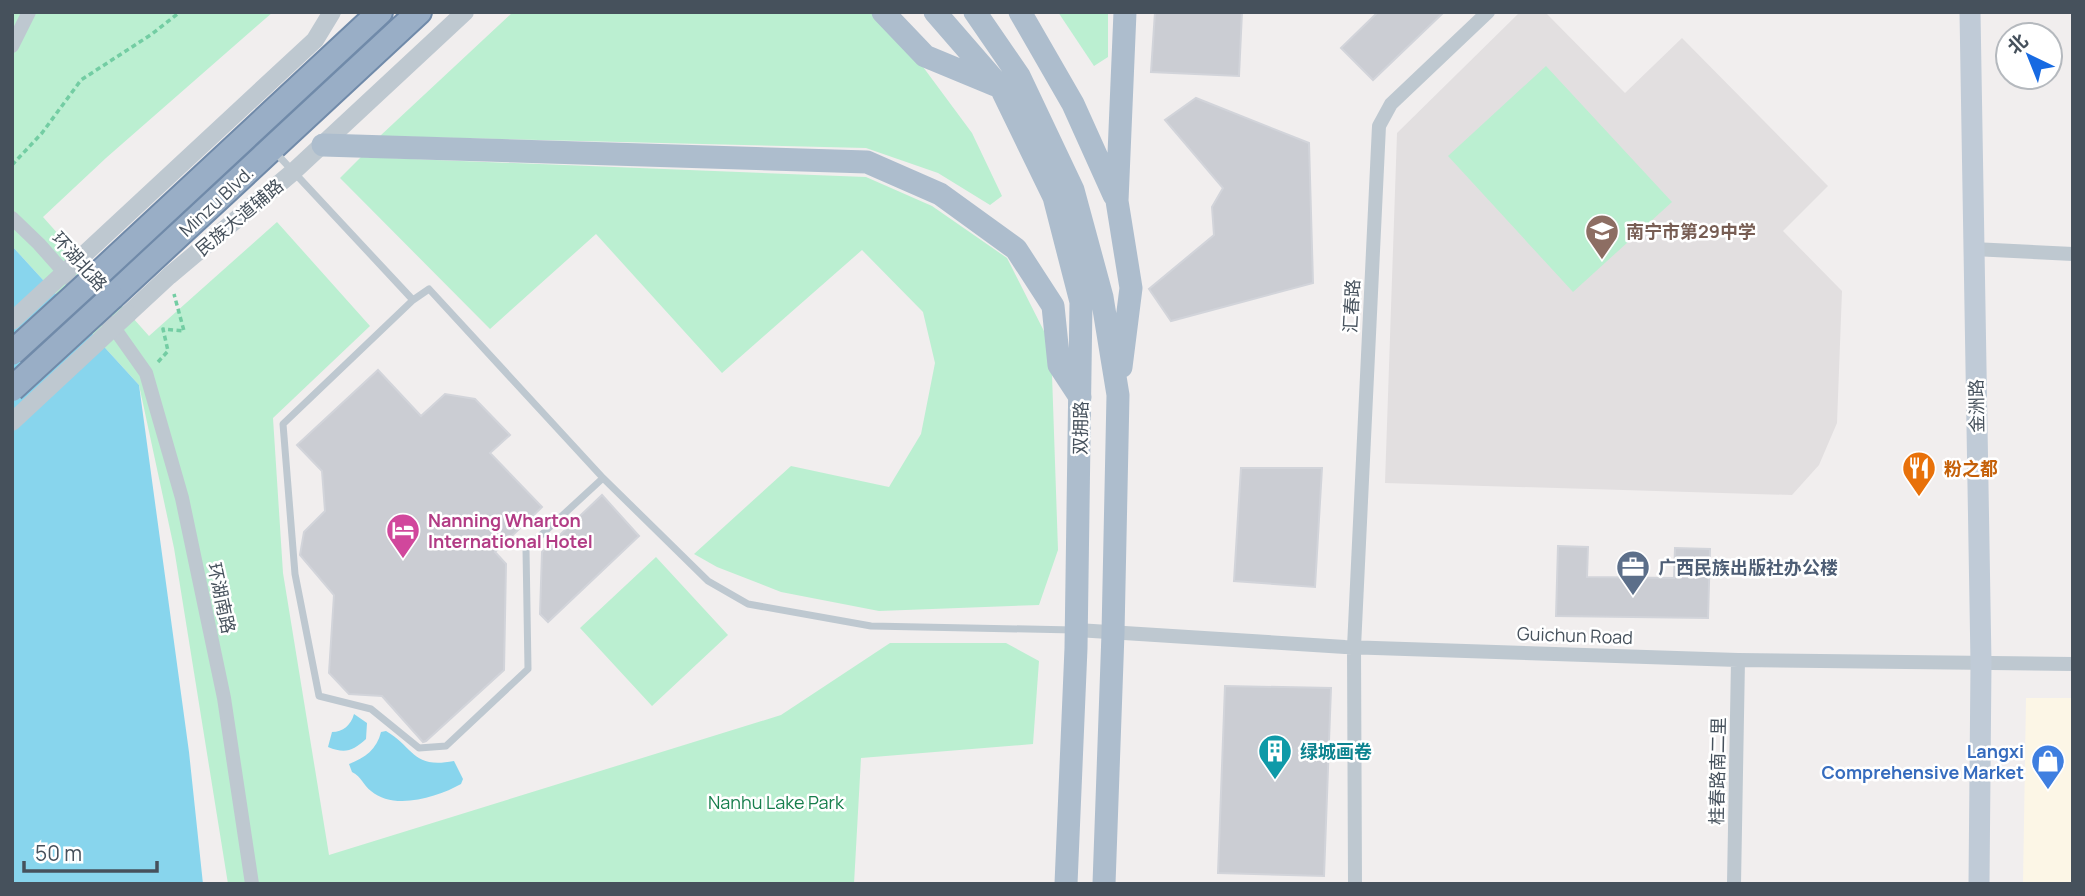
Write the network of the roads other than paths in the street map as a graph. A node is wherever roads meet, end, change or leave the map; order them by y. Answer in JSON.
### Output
{"nodes":[{"id":1,"x":29,"y":12,"type":"edge"},
{"id":2,"x":332,"y":12,"type":"edge"},
{"id":3,"x":380,"y":12,"type":"edge"},
{"id":4,"x":419,"y":12,"type":"edge"},
{"id":5,"x":465,"y":12,"type":"edge"},
{"id":6,"x":883,"y":12,"type":"edge"},
{"id":7,"x":935,"y":12,"type":"edge"},
{"id":8,"x":975,"y":12,"type":"edge"},
{"id":9,"x":1020,"y":12,"type":"edge"},
{"id":10,"x":1125,"y":12,"type":"edge"},
{"id":11,"x":1488,"y":12,"type":"edge"},
{"id":12,"x":1970,"y":12,"type":"edge"},
{"id":13,"x":12,"y":46,"type":"edge"},
{"id":14,"x":1002,"y":88,"type":"junction"},
{"id":15,"x":323,"y":145,"type":"junction"},
{"id":16,"x":272,"y":149,"type":"junction"},
{"id":17,"x":293,"y":172,"type":"junction"},
{"id":18,"x":1117,"y":201,"type":"junction"},
{"id":19,"x":12,"y":218,"type":"edge"},
{"id":20,"x":1973,"y":249,"type":"junction"},
{"id":21,"x":2073,"y":254,"type":"edge"},
{"id":22,"x":85,"y":269,"type":"junction"},
{"id":23,"x":413,"y":300,"type":"junction"},
{"id":24,"x":120,"y":306,"type":"junction"},
{"id":25,"x":12,"y":321,"type":"edge"},
{"id":26,"x":117,"y":332,"type":"joint"},
{"id":27,"x":12,"y":353,"type":"edge"},
{"id":28,"x":12,"y":389,"type":"edge"},
{"id":29,"x":1118,"y":395,"type":"junction"},
{"id":30,"x":1080,"y":397,"type":"junction"},
{"id":31,"x":12,"y":422,"type":"edge"},
{"id":32,"x":603,"y":478,"type":"junction"},
{"id":33,"x":1077,"y":630,"type":"junction"},
{"id":34,"x":1113,"y":633,"type":"junction"},
{"id":35,"x":1354,"y":647,"type":"junction"},
{"id":36,"x":1738,"y":660,"type":"junction"},
{"id":37,"x":1981,"y":663,"type":"junction"},
{"id":38,"x":2073,"y":664,"type":"edge"},
{"id":39,"x":252,"y":884,"type":"edge"},
{"id":40,"x":1066,"y":884,"type":"edge"},
{"id":41,"x":1104,"y":884,"type":"edge"},
{"id":42,"x":1355,"y":884,"type":"edge"},
{"id":43,"x":1734,"y":884,"type":"edge"},
{"id":44,"x":1979,"y":884,"type":"edge"}],
"edges":[{"from":1,"to":13,"type":"street"},
{"from":2,"to":22,"type":"street"},
{"from":3,"to":22,"type":"highway","name":"Minzu Blvd."},
{"from":4,"to":16,"type":"highway","name":"Minzu Blvd."},
{"from":5,"to":15,"type":"street","name":"民族大道辅路"},
{"from":6,"to":14,"type":"main road"},
{"from":7,"to":14,"type":"main road","name":"双拥路"},
{"from":8,"to":29,"type":"main road","name":"双拥路"},
{"from":9,"to":18,"type":"main road"},
{"from":10,"to":18,"type":"main road"},
{"from":11,"to":35,"type":"street","name":"汇春路"},
{"from":12,"to":20,"type":"main road","name":"金洲路"},
{"from":14,"to":30,"type":"main road","name":"双拥路"},
{"from":15,"to":17,"type":"street","name":"民族大道辅路"},
{"from":15,"to":30,"type":"main road"},
{"from":16,"to":17,"type":"lane"},
{"from":16,"to":24,"type":"highway","name":"Minzu Blvd."},
{"from":17,"to":23,"type":"lane"},
{"from":17,"to":24,"type":"street","name":"民族大道辅路"},
{"from":18,"to":29,"type":"main road"},
{"from":19,"to":26,"type":"street","name":"环湖北路"},
{"from":20,"to":21,"type":"street"},
{"from":20,"to":37,"type":"main road","name":"金洲路"},
{"from":22,"to":25,"type":"street","bridge":true},
{"from":22,"to":27,"type":"highway","name":"Minzu Blvd.","bridge":true},
{"from":23,"to":32,"type":"lane"},
{"from":23,"to":32,"type":"lane"},
{"from":24,"to":28,"type":"highway","name":"Minzu Blvd.","bridge":true},
{"from":24,"to":31,"type":"street","name":"民族大道辅路","bridge":true},
{"from":26,"to":39,"type":"street","name":"环湖南路"},
{"from":29,"to":34,"type":"main road","name":"双拥路"},
{"from":30,"to":33,"type":"main road","name":"双拥路"},
{"from":32,"to":33,"type":"lane"},
{"from":33,"to":34,"type":"street","name":"Guichun Road"},
{"from":33,"to":40,"type":"main road","name":"双拥路"},
{"from":34,"to":35,"type":"street","name":"Guichun Road"},
{"from":34,"to":41,"type":"main road","name":"双拥路"},
{"from":35,"to":36,"type":"street","name":"Guichun Road"},
{"from":35,"to":42,"type":"street","name":"汇春路"},
{"from":36,"to":37,"type":"street","name":"Guichun Road"},
{"from":36,"to":43,"type":"street","name":"桂春路南二里"},
{"from":37,"to":38,"type":"street","name":"Guichun Road"},
{"from":37,"to":44,"type":"main road","name":"金洲路"}]}
